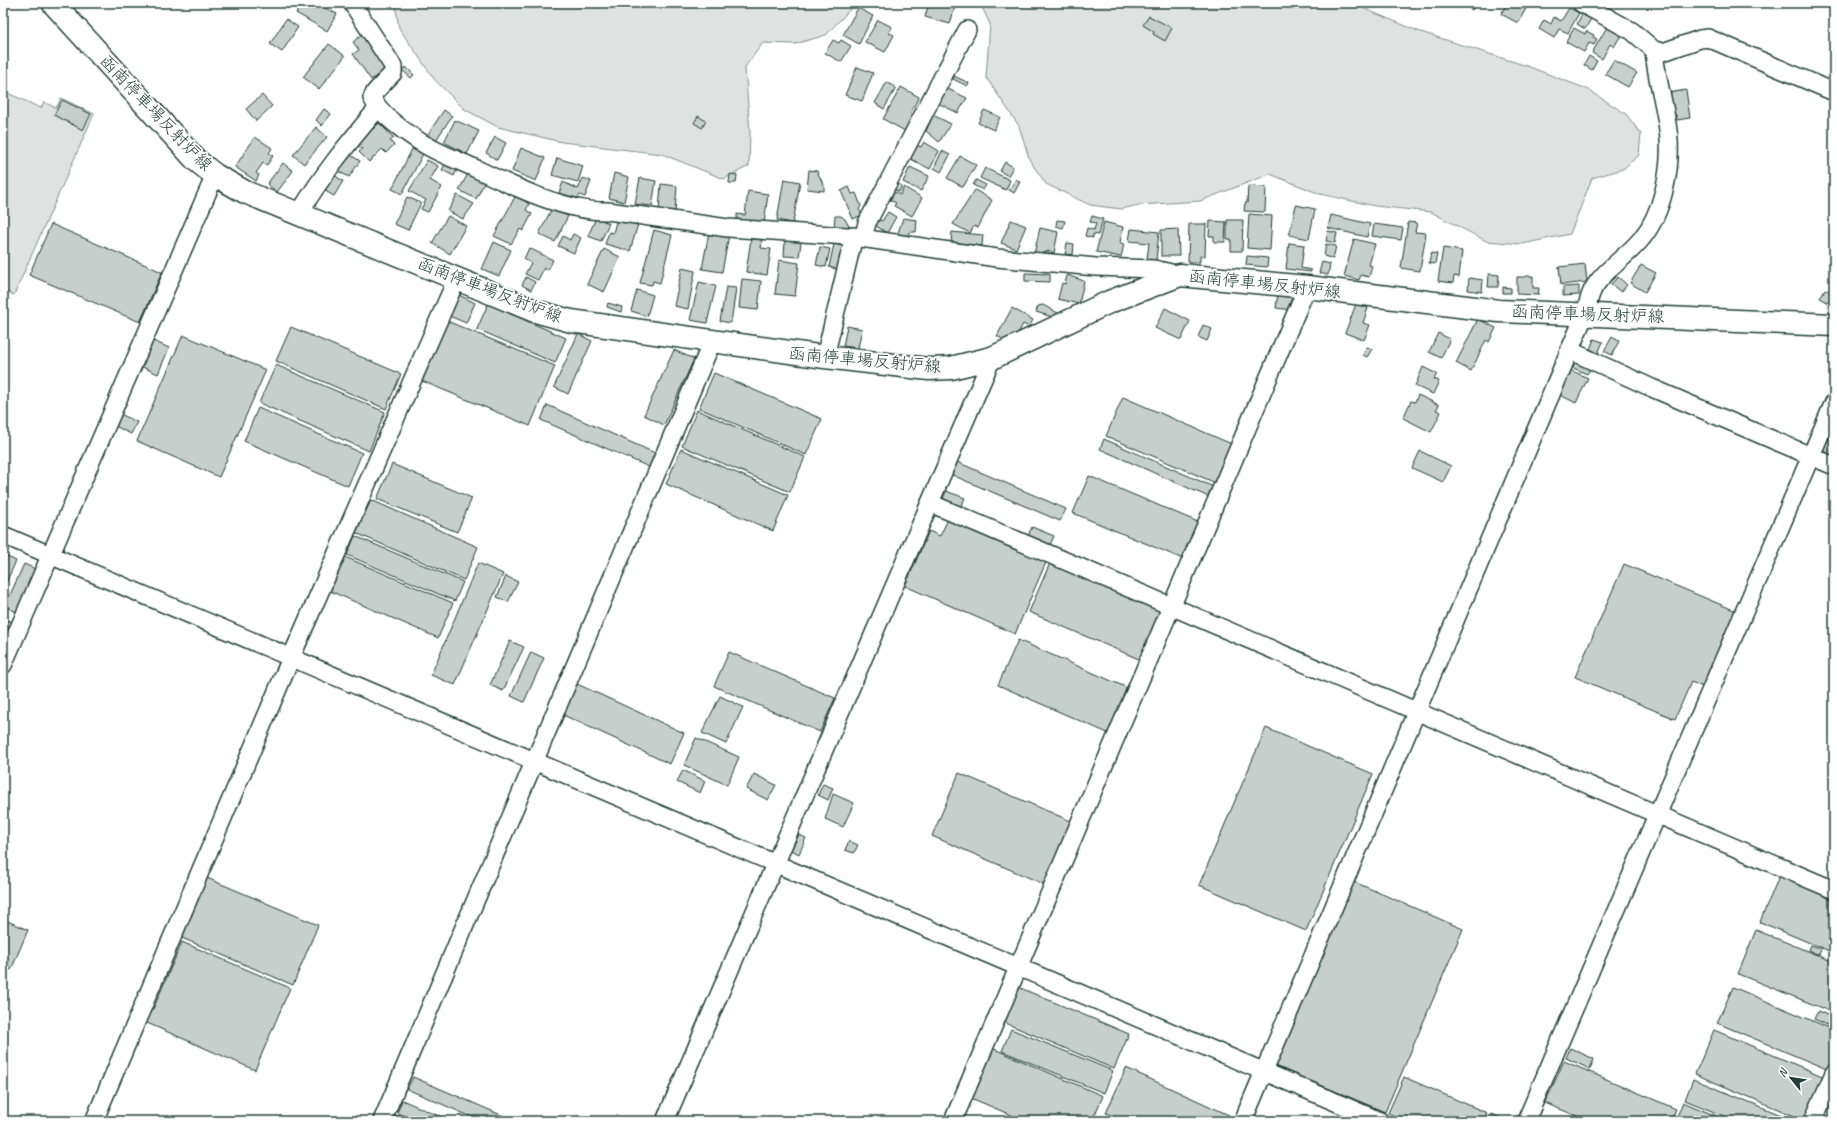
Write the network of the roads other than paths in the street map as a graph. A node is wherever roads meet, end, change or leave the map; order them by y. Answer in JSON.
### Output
{"nodes":[{"id":1,"x":53,"y":3,"type":"edge"},
{"id":2,"x":352,"y":3,"type":"edge"},
{"id":3,"x":1581,"y":3,"type":"edge"},
{"id":4,"x":967,"y":30,"type":"dead end"},
{"id":5,"x":1654,"y":50,"type":"junction"},
{"id":6,"x":1834,"y":92,"type":"edge"},
{"id":7,"x":378,"y":108,"type":"junction"},
{"id":8,"x":215,"y":175,"type":"junction"},
{"id":9,"x":299,"y":214,"type":"junction"},
{"id":10,"x":859,"y":237,"type":"junction"},
{"id":11,"x":1180,"y":275,"type":"junction"},
{"id":12,"x":457,"y":278,"type":"junction"},
{"id":13,"x":1307,"y":287,"type":"junction"},
{"id":14,"x":1576,"y":314,"type":"junction"},
{"id":15,"x":1834,"y":325,"type":"edge"},
{"id":16,"x":712,"y":342,"type":"junction"},
{"id":17,"x":1569,"y":350,"type":"junction"},
{"id":18,"x":825,"y":357,"type":"junction"},
{"id":19,"x":992,"y":358,"type":"junction"},
{"id":20,"x":1834,"y":402,"type":"edge"},
{"id":21,"x":1810,"y":455,"type":"junction"},
{"id":22,"x":1834,"y":466,"type":"edge"},
{"id":23,"x":930,"y":503,"type":"junction"},
{"id":24,"x":3,"y":535,"type":"edge"},
{"id":25,"x":50,"y":555,"type":"junction"},
{"id":26,"x":1171,"y":607,"type":"junction"},
{"id":27,"x":291,"y":658,"type":"junction"},
{"id":28,"x":3,"y":665,"type":"edge"},
{"id":29,"x":1417,"y":711,"type":"junction"},
{"id":30,"x":535,"y":761,"type":"junction"},
{"id":31,"x":1657,"y":813,"type":"junction"},
{"id":32,"x":775,"y":864,"type":"junction"},
{"id":33,"x":1834,"y":890,"type":"edge"},
{"id":34,"x":1019,"y":968,"type":"junction"},
{"id":35,"x":1264,"y":1072,"type":"junction"},
{"id":36,"x":1834,"y":1073,"type":"edge"},
{"id":37,"x":94,"y":1121,"type":"edge"},
{"id":38,"x":382,"y":1121,"type":"edge"},
{"id":39,"x":665,"y":1121,"type":"edge"},
{"id":40,"x":953,"y":1121,"type":"edge"},
{"id":41,"x":1244,"y":1121,"type":"edge"},
{"id":42,"x":1380,"y":1121,"type":"edge"},
{"id":43,"x":1526,"y":1121,"type":"edge"},
{"id":44,"x":1813,"y":1121,"type":"edge"}],
"edges":[{"from":1,"to":8,"type":"main road","name":"函南停車場反射炉線"},
{"from":2,"to":7,"type":"street"},
{"from":3,"to":5,"type":"street"},
{"from":4,"to":10,"type":"street"},
{"from":5,"to":6,"type":"street"},
{"from":5,"to":14,"type":"street"},
{"from":7,"to":9,"type":"street"},
{"from":7,"to":10,"type":"street"},
{"from":8,"to":9,"type":"main road","name":"函南停車場反射炉線"},
{"from":8,"to":25,"type":"street"},
{"from":9,"to":12,"type":"main road","name":"函南停車場反射炉線"},
{"from":10,"to":11,"type":"street"},
{"from":10,"to":18,"type":"street"},
{"from":11,"to":13,"type":"main road","name":"函南停車場反射炉線"},
{"from":11,"to":19,"type":"main road","name":"函南停車場反射炉線"},
{"from":12,"to":16,"type":"main road","name":"函南停車場反射炉線"},
{"from":12,"to":27,"type":"street"},
{"from":13,"to":14,"type":"main road","name":"函南停車場反射炉線"},
{"from":13,"to":26,"type":"street"},
{"from":14,"to":15,"type":"main road","name":"函南停車場反射炉線"},
{"from":14,"to":17,"type":"street"},
{"from":16,"to":18,"type":"main road","name":"函南停車場反射炉線"},
{"from":16,"to":30,"type":"street"},
{"from":17,"to":21,"type":"street"},
{"from":17,"to":29,"type":"street"},
{"from":18,"to":19,"type":"main road","name":"函南停車場反射炉線"},
{"from":19,"to":23,"type":"street"},
{"from":20,"to":21,"type":"street"},
{"from":21,"to":22,"type":"street"},
{"from":21,"to":31,"type":"street"},
{"from":23,"to":26,"type":"street"},
{"from":23,"to":32,"type":"street"},
{"from":24,"to":25,"type":"street"},
{"from":25,"to":27,"type":"street"},
{"from":25,"to":28,"type":"street"},
{"from":26,"to":29,"type":"street"},
{"from":26,"to":34,"type":"street"},
{"from":27,"to":30,"type":"street"},
{"from":27,"to":37,"type":"street"},
{"from":29,"to":31,"type":"street"},
{"from":29,"to":35,"type":"street"},
{"from":30,"to":32,"type":"street"},
{"from":30,"to":38,"type":"street"},
{"from":31,"to":33,"type":"street"},
{"from":31,"to":43,"type":"street"},
{"from":32,"to":34,"type":"street"},
{"from":32,"to":39,"type":"street"},
{"from":34,"to":35,"type":"street"},
{"from":34,"to":40,"type":"street"},
{"from":35,"to":41,"type":"street"},
{"from":35,"to":42,"type":"street"},
{"from":36,"to":44,"type":"street"}]}
